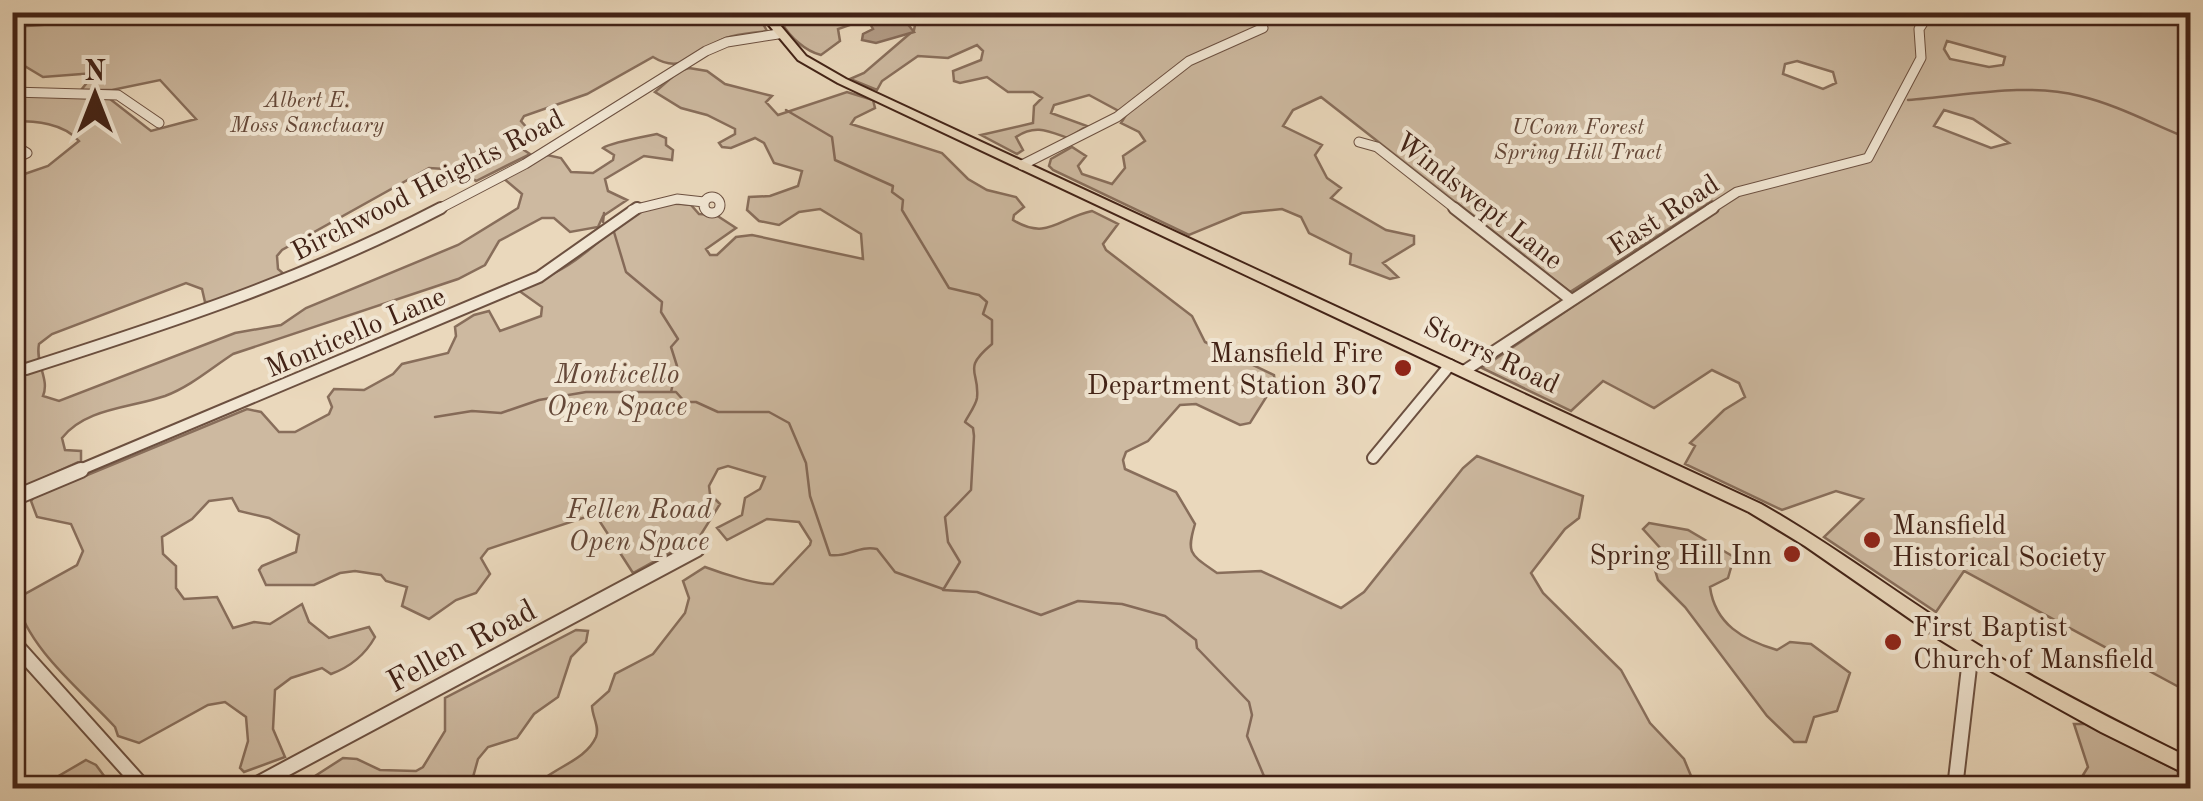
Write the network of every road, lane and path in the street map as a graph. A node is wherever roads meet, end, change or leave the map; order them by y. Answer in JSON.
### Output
{"nodes":[{"id":1,"x":1930,"y":12,"type":"edge"},
{"id":2,"x":769,"y":15,"type":"edge"},
{"id":3,"x":1262,"y":28,"type":"dead end"},
{"id":4,"x":778,"y":34,"type":"junction"},
{"id":5,"x":12,"y":92,"type":"edge"},
{"id":6,"x":160,"y":124,"type":"dead end"},
{"id":7,"x":1359,"y":142,"type":"dead end"},
{"id":8,"x":12,"y":144,"type":"edge"},
{"id":9,"x":12,"y":160,"type":"edge"},
{"id":10,"x":1022,"y":165,"type":"junction"},
{"id":11,"x":704,"y":202,"type":"dead end"},
{"id":12,"x":1570,"y":300,"type":"junction"},
{"id":13,"x":1457,"y":368,"type":"junction"},
{"id":14,"x":26,"y":369,"type":"dead end"},
{"id":15,"x":1373,"y":458,"type":"dead end"},
{"id":16,"x":12,"y":499,"type":"edge"},
{"id":17,"x":697,"y":548,"type":"dead end"},
{"id":18,"x":12,"y":641,"type":"edge"},
{"id":19,"x":1972,"y":650,"type":"junction"},
{"id":20,"x":2190,"y":767,"type":"edge"},
{"id":21,"x":144,"y":788,"type":"edge"},
{"id":22,"x":250,"y":788,"type":"edge"},
{"id":23,"x":1954,"y":788,"type":"edge"}],
"edges":[{"from":1,"to":12,"type":"street","name":"East Road"},
{"from":2,"to":4,"type":"main road","name":"Storrs Road"},
{"from":3,"to":10,"type":"street"},
{"from":4,"to":10,"type":"main road","name":"Storrs Road"},
{"from":4,"to":14,"type":"street","name":"Birchwood Heights Road"},
{"from":5,"to":6,"type":"street"},
{"from":7,"to":12,"type":"street","name":"Windswept Lane"},
{"from":8,"to":9,"type":"street"},
{"from":10,"to":13,"type":"main road","name":"Storrs Road"},
{"from":11,"to":16,"type":"street","name":"Monticello Lane"},
{"from":12,"to":13,"type":"street","name":"East Road"},
{"from":13,"to":15,"type":"street","name":"East Road"},
{"from":13,"to":19,"type":"main road","name":"Storrs Road"},
{"from":17,"to":22,"type":"street","name":"Fellen Road"},
{"from":18,"to":21,"type":"street"},
{"from":19,"to":20,"type":"main road","name":"Storrs Road"},
{"from":19,"to":23,"type":"street"}]}
